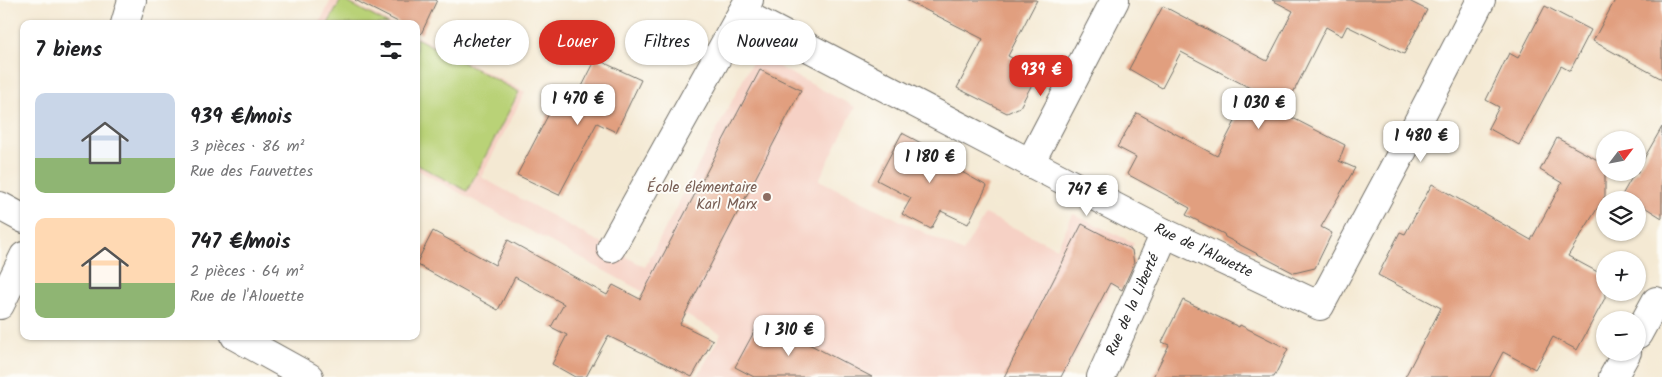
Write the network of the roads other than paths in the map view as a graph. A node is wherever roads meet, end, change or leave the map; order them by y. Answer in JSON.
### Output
{"nodes":[{"id":1,"x":132,"y":0,"type":"edge"},
{"id":2,"x":1114,"y":0,"type":"edge"},
{"id":3,"x":1481,"y":0,"type":"edge"},
{"id":4,"x":746,"y":6,"type":"edge"},
{"id":5,"x":126,"y":20,"type":"edge"},
{"id":6,"x":1030,"y":163,"type":"junction"},
{"id":7,"x":0,"y":206,"type":"edge"},
{"id":8,"x":20,"y":217,"type":"edge"},
{"id":9,"x":1165,"y":233,"type":"junction"},
{"id":10,"x":611,"y":248,"type":"dead end"},
{"id":11,"x":20,"y":264,"type":"edge"},
{"id":12,"x":1659,"y":302,"type":"edge"},
{"id":13,"x":0,"y":305,"type":"edge"},
{"id":14,"x":1646,"y":322,"type":"edge"},
{"id":15,"x":243,"y":340,"type":"edge"},
{"id":16,"x":1622,"y":361,"type":"edge"},
{"id":17,"x":309,"y":377,"type":"edge"},
{"id":18,"x":1101,"y":377,"type":"edge"},
{"id":19,"x":1614,"y":377,"type":"edge"}],
"edges":[{"from":1,"to":5,"type":"street"},
{"from":2,"to":6,"type":"street"},
{"from":3,"to":9,"type":"street","name":"Rue de l'Alouette"},
{"from":4,"to":6,"type":"street","name":"Rue de l'Alouette"},
{"from":4,"to":10,"type":"street"},
{"from":6,"to":9,"type":"street","name":"Rue de l'Alouette"},
{"from":7,"to":8,"type":"street"},
{"from":9,"to":18,"type":"street","name":"Rue de la Liberté"},
{"from":11,"to":13,"type":"street"},
{"from":12,"to":14,"type":"street"},
{"from":15,"to":17,"type":"street"},
{"from":16,"to":19,"type":"street"}]}
